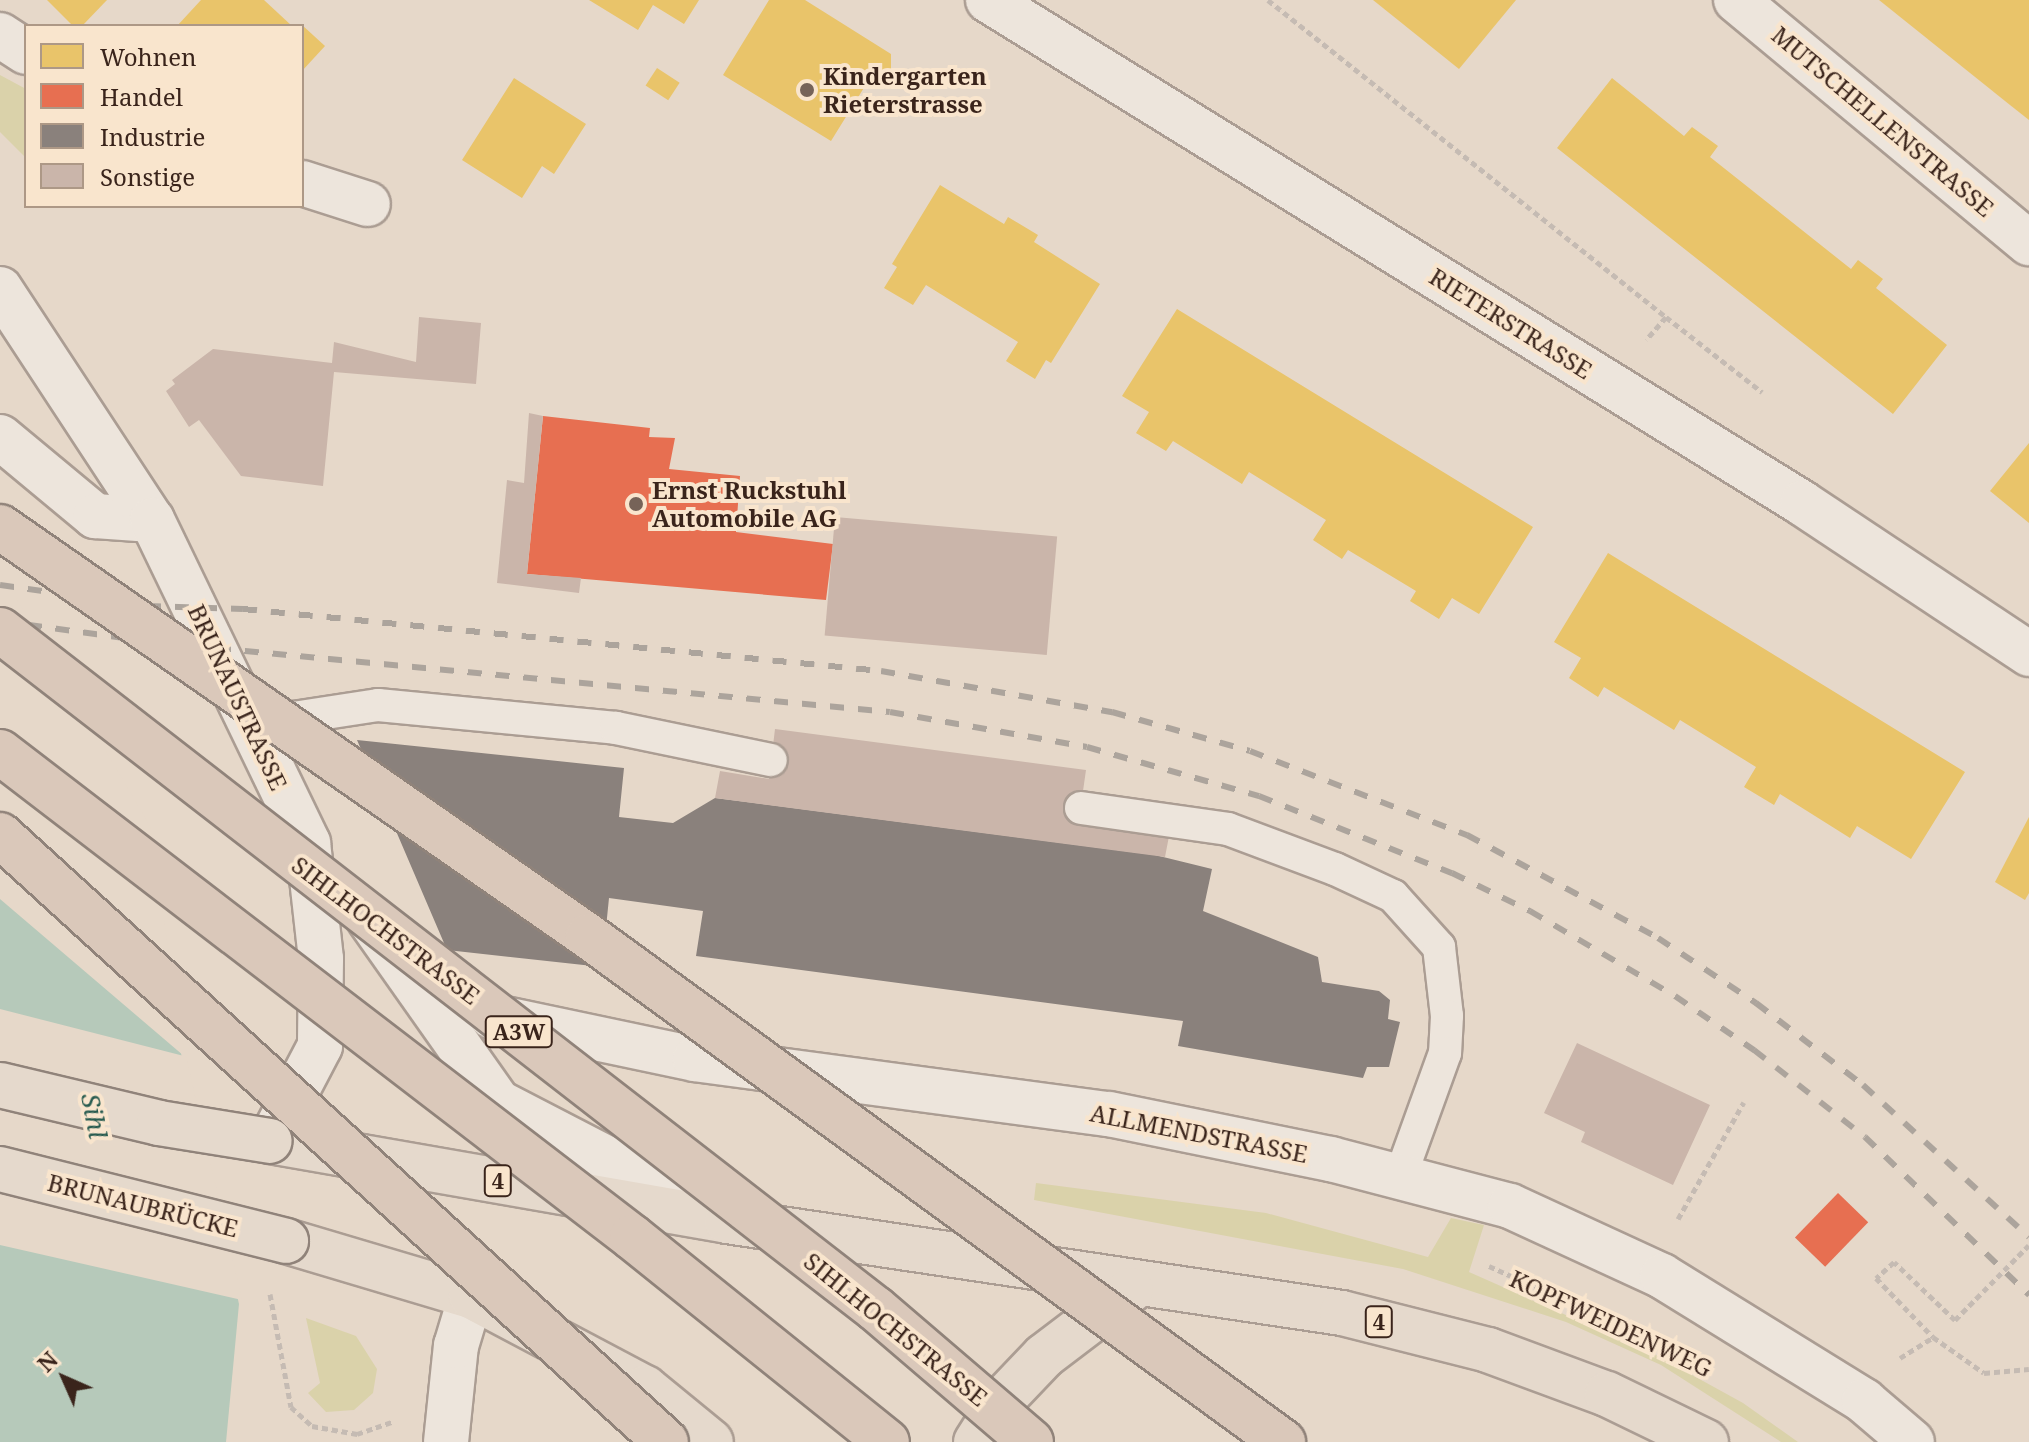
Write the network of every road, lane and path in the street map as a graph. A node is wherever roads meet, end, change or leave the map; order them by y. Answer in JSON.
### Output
{"nodes":[{"id":1,"x":988,"y":0,"type":"edge"},
{"id":2,"x":1268,"y":0,"type":"edge"},
{"id":3,"x":1736,"y":0,"type":"edge"},
{"id":4,"x":0,"y":35,"type":"edge"},
{"id":5,"x":24,"y":51,"type":"edge"},
{"id":6,"x":304,"y":184,"type":"edge"},
{"id":7,"x":368,"y":204,"type":"dead end"},
{"id":8,"x":2029,"y":243,"type":"edge"},
{"id":9,"x":0,"y":289,"type":"edge"},
{"id":10,"x":1666,"y":317,"type":"junction"},
{"id":11,"x":1609,"y":384,"type":"junction"},
{"id":12,"x":1762,"y":392,"type":"dead end"},
{"id":13,"x":0,"y":437,"type":"edge"},
{"id":14,"x":152,"y":520,"type":"junction"},
{"id":15,"x":0,"y":527,"type":"edge"},
{"id":16,"x":0,"y":630,"type":"edge"},
{"id":17,"x":2029,"y":654,"type":"edge"},
{"id":18,"x":244,"y":712,"type":"junction"},
{"id":19,"x":0,"y":752,"type":"edge"},
{"id":20,"x":771,"y":760,"type":"dead end"},
{"id":21,"x":1081,"y":808,"type":"dead end"},
{"id":22,"x":0,"y":835,"type":"edge"},
{"id":23,"x":308,"y":843,"type":"junction"},
{"id":24,"x":422,"y":1001,"type":"junction"},
{"id":25,"x":0,"y":1085,"type":"edge"},
{"id":26,"x":1744,"y":1102,"type":"dead end"},
{"id":27,"x":270,"y":1141,"type":"junction"},
{"id":28,"x":0,"y":1169,"type":"edge"},
{"id":29,"x":1400,"y":1177,"type":"junction"},
{"id":30,"x":727,"y":1221,"type":"junction"},
{"id":31,"x":1671,"y":1231,"type":"dead end"},
{"id":32,"x":2029,"y":1245,"type":"edge"},
{"id":33,"x":1489,"y":1266,"type":"dead end"},
{"id":34,"x":1143,"y":1281,"type":"junction"},
{"id":35,"x":471,"y":1296,"type":"junction"},
{"id":36,"x":1933,"y":1337,"type":"junction"},
{"id":37,"x":1650,"y":1339,"type":"dead end"},
{"id":38,"x":1894,"y":1361,"type":"dead end"},
{"id":39,"x":2029,"y":1369,"type":"edge"},
{"id":40,"x":1607,"y":1394,"type":"junction"},
{"id":41,"x":446,"y":1442,"type":"edge"},
{"id":42,"x":666,"y":1442,"type":"edge"},
{"id":43,"x":711,"y":1442,"type":"edge"},
{"id":44,"x":887,"y":1442,"type":"edge"},
{"id":45,"x":976,"y":1442,"type":"edge"},
{"id":46,"x":1031,"y":1442,"type":"edge"},
{"id":47,"x":1283,"y":1442,"type":"edge"},
{"id":48,"x":1666,"y":1442,"type":"edge"},
{"id":49,"x":1706,"y":1442,"type":"edge"},
{"id":50,"x":1912,"y":1442,"type":"edge"}],
"edges":[{"from":1,"to":11,"type":"street","name":"RIETERSTRASSE"},
{"from":2,"to":10,"type":"path"},
{"from":3,"to":8,"type":"street","name":"MUTSCHELLENSTRASSE"},
{"from":4,"to":5,"type":"street"},
{"from":6,"to":7,"type":"street"},
{"from":9,"to":14,"type":"street","name":"BRUNAUSTRASSE"},
{"from":10,"to":11,"type":"path"},
{"from":10,"to":12,"type":"path"},
{"from":11,"to":17,"type":"street","name":"RIETERSTRASSE"},
{"from":13,"to":14,"type":"street"},
{"from":14,"to":18,"type":"street","name":"BRUNAUSTRASSE"},
{"from":15,"to":47,"type":"highway","bridge":true},
{"from":16,"to":46,"type":"highway","name":"SIHLHOCHSTRASSE","number":"A3W","bridge":true},
{"from":18,"to":20,"type":"lane"},
{"from":18,"to":23,"type":"street","name":"BRUNAUSTRASSE"},
{"from":19,"to":44,"type":"highway","bridge":true},
{"from":21,"to":29,"type":"lane"},
{"from":22,"to":42,"type":"highway","bridge":true},
{"from":23,"to":24,"type":"street"},
{"from":23,"to":27,"type":"street","name":"BRUNAUSTRASSE"},
{"from":24,"to":29,"type":"street","name":"ALLMENDSTRASSE"},
{"from":24,"to":30,"type":"street"},
{"from":25,"to":27,"type":"main road","number":"4","bridge":true},
{"from":26,"to":31,"type":"path"},
{"from":27,"to":30,"type":"main road","number":"4"},
{"from":28,"to":35,"type":"main road","name":"BRUNAUBRÜCKE","bridge":true},
{"from":29,"to":50,"type":"street","name":"ALLMENDSTRASSE"},
{"from":30,"to":34,"type":"main road","number":"4"},
{"from":32,"to":36,"type":"path","bridge":true},
{"from":33,"to":37,"type":"path","name":"KOPFWEIDENWEG"},
{"from":34,"to":40,"type":"main road","number":"4"},
{"from":34,"to":45,"type":"main road"},
{"from":35,"to":41,"type":"street"},
{"from":35,"to":43,"type":"main road"},
{"from":36,"to":38,"type":"path"},
{"from":36,"to":39,"type":"path"},
{"from":40,"to":48,"type":"main road"},
{"from":40,"to":49,"type":"main road","number":"4"}]}
